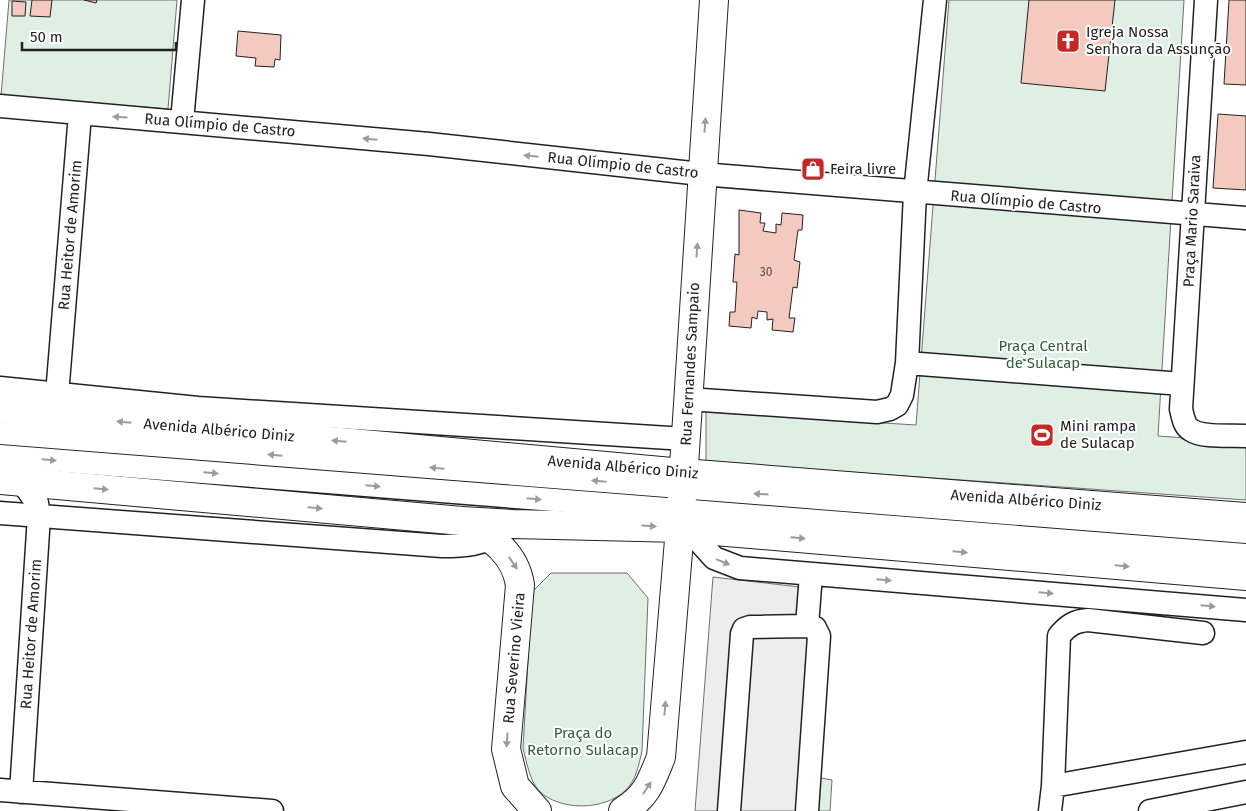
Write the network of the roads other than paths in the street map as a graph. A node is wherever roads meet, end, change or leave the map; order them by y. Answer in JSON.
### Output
{"nodes":[{"id":1,"x":193,"y":0,"type":"edge"},
{"id":2,"x":714,"y":0,"type":"edge"},
{"id":3,"x":934,"y":0,"type":"edge"},
{"id":4,"x":1206,"y":0,"type":"edge"},
{"id":5,"x":0,"y":106,"type":"edge"},
{"id":6,"x":80,"y":114,"type":"junction"},
{"id":7,"x":182,"y":121,"type":"junction"},
{"id":8,"x":701,"y":174,"type":"junction"},
{"id":9,"x":915,"y":193,"type":"junction"},
{"id":10,"x":1192,"y":215,"type":"junction"},
{"id":11,"x":1246,"y":218,"type":"edge"},
{"id":12,"x":907,"y":363,"type":"junction"},
{"id":13,"x":1182,"y":384,"type":"junction"},
{"id":14,"x":0,"y":388,"type":"edge"},
{"id":15,"x":688,"y":399,"type":"junction"},
{"id":16,"x":57,"y":404,"type":"junction"},
{"id":17,"x":0,"y":408,"type":"edge"},
{"id":18,"x":0,"y":433,"type":"edge"},
{"id":19,"x":1246,"y":436,"type":"edge"},
{"id":20,"x":685,"y":438,"type":"junction"},
{"id":21,"x":0,"y":456,"type":"edge"},
{"id":22,"x":11,"y":481,"type":"edge"},
{"id":23,"x":683,"y":506,"type":"junction"},
{"id":24,"x":0,"y":513,"type":"edge"},
{"id":25,"x":39,"y":516,"type":"junction"},
{"id":26,"x":1246,"y":517,"type":"edge"},
{"id":27,"x":502,"y":532,"type":"junction"},
{"id":28,"x":1246,"y":532,"type":"edge"},
{"id":29,"x":1246,"y":555,"type":"edge"},
{"id":30,"x":811,"y":574,"type":"junction"},
{"id":31,"x":1246,"y":576,"type":"edge"},
{"id":32,"x":1246,"y":610,"type":"edge"},
{"id":33,"x":807,"y":626,"type":"junction"},
{"id":34,"x":1203,"y":633,"type":"dead end"},
{"id":35,"x":1246,"y":752,"type":"edge"},
{"id":36,"x":1053,"y":786,"type":"junction"},
{"id":37,"x":10,"y":791,"type":"edge"},
{"id":38,"x":1246,"y":792,"type":"edge"},
{"id":39,"x":272,"y":811,"type":"edge"},
{"id":40,"x":537,"y":811,"type":"edge"},
{"id":41,"x":623,"y":811,"type":"edge"},
{"id":42,"x":729,"y":811,"type":"edge"},
{"id":43,"x":807,"y":811,"type":"edge"},
{"id":44,"x":1050,"y":811,"type":"edge"},
{"id":45,"x":1150,"y":811,"type":"edge"}],
"edges":[{"from":1,"to":7,"type":"street"},
{"from":8,"to":2,"type":"main road","name":"Rua Fernandes Sampaio","one_way":true},
{"from":3,"to":9,"type":"street"},
{"from":4,"to":10,"type":"street","name":"Praça Mario Saraiva"},
{"from":5,"to":6,"type":"street","name":"Rua Olímpio de Castro"},
{"from":7,"to":6,"type":"street","name":"Rua Olímpio de Castro","one_way":true},
{"from":6,"to":16,"type":"street","name":"Rua Heitor de Amorim"},
{"from":8,"to":7,"type":"street","name":"Rua Olímpio de Castro","one_way":true},
{"from":8,"to":9,"type":"street","name":"Rua Olímpio de Castro"},
{"from":15,"to":8,"type":"main road","name":"Rua Fernandes Sampaio","one_way":true},
{"from":9,"to":10,"type":"street","name":"Rua Olímpio de Castro"},
{"from":9,"to":12,"type":"street"},
{"from":10,"to":11,"type":"street","name":"Rua Olímpio de Castro"},
{"from":10,"to":13,"type":"street","name":"Praça Mario Saraiva"},
{"from":12,"to":13,"type":"street"},
{"from":12,"to":15,"type":"street"},
{"from":13,"to":19,"type":"street","name":"Praça Mario Saraiva"},
{"from":14,"to":16,"type":"street","name":"Avenida Albérico Diniz"},
{"from":15,"to":20,"type":"main road","name":"Rua Fernandes Sampaio"},
{"from":16,"to":17,"type":"main road","name":"Avenida Albérico Diniz"},
{"from":16,"to":20,"type":"street","name":"Avenida Albérico Diniz"},
{"from":23,"to":16,"type":"main road","name":"Avenida Albérico Diniz","one_way":true},
{"from":23,"to":18,"type":"street","one_way":true},
{"from":20,"to":23,"type":"main road","name":"Rua Fernandes Sampaio"},
{"from":21,"to":23,"type":"street","one_way":true},
{"from":22,"to":25,"type":"street","name":"Rua Heitor de Amorim"},
{"from":22,"to":27,"type":"main road","name":"Rua Severino Vieira","one_way":true},
{"from":23,"to":26,"type":"main road","name":"Avenida Albérico Diniz"},
{"from":27,"to":23,"type":"main road","name":"Avenida Albérico Diniz","one_way":true},
{"from":28,"to":23,"type":"street","one_way":true},
{"from":23,"to":29,"type":"street"},
{"from":23,"to":30,"type":"street","one_way":true},
{"from":23,"to":31,"type":"main road","name":"Avenida Albérico Diniz","one_way":true},
{"from":41,"to":23,"type":"main road","name":"Rua Fernandes Sampaio","one_way":true},
{"from":24,"to":25,"type":"street","name":"Avenida Albérico Diniz"},
{"from":25,"to":27,"type":"street","name":"Avenida Albérico Diniz"},
{"from":25,"to":37,"type":"street","name":"Rua Heitor de Amorim"},
{"from":27,"to":40,"type":"main road","name":"Rua Severino Vieira","one_way":true},
{"from":30,"to":32,"type":"street","one_way":true},
{"from":30,"to":33,"type":"street"},
{"from":33,"to":42,"type":"street"},
{"from":33,"to":43,"type":"street"},
{"from":34,"to":36,"type":"street"},
{"from":35,"to":36,"type":"street"},
{"from":36,"to":44,"type":"street"},
{"from":37,"to":39,"type":"street"},
{"from":38,"to":45,"type":"street"}]}
